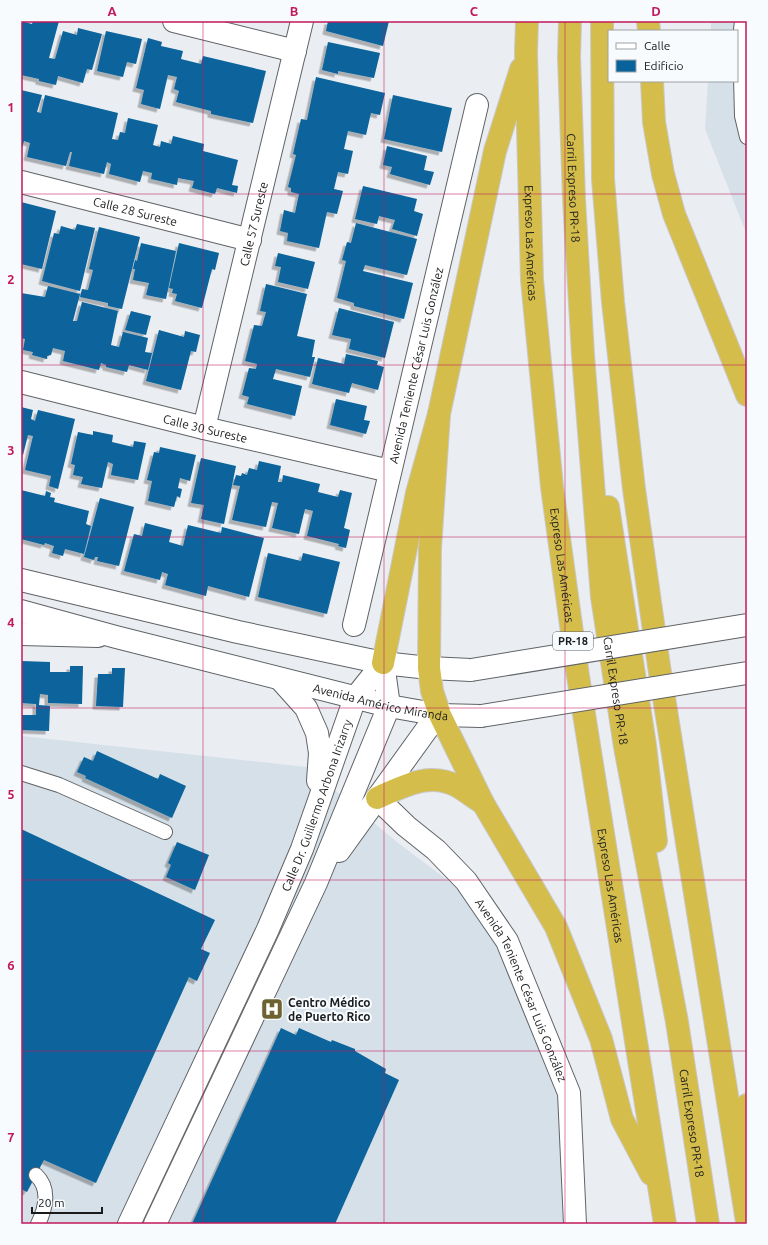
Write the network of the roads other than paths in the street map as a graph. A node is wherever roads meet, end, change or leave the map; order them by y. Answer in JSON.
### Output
{"nodes":[{"id":1,"x":174,"y":21,"type":"edge"},
{"id":2,"x":302,"y":21,"type":"edge"},
{"id":3,"x":527,"y":21,"type":"edge"},
{"id":4,"x":570,"y":21,"type":"edge"},
{"id":5,"x":602,"y":21,"type":"edge"},
{"id":6,"x":742,"y":21,"type":"edge"},
{"id":7,"x":295,"y":51,"type":"junction"},
{"id":8,"x":526,"y":52,"type":"junction"},
{"id":9,"x":652,"y":82,"type":"edge"},
{"id":10,"x":477,"y":105,"type":"dead end"},
{"id":11,"x":747,"y":137,"type":"edge"},
{"id":12,"x":21,"y":182,"type":"edge"},
{"id":13,"x":250,"y":240,"type":"junction"},
{"id":14,"x":21,"y":382,"type":"edge"},
{"id":15,"x":747,"y":395,"type":"edge"},
{"id":16,"x":440,"y":414,"type":"junction"},
{"id":17,"x":204,"y":428,"type":"junction"},
{"id":18,"x":390,"y":471,"type":"junction"},
{"id":19,"x":21,"y":580,"type":"edge"},
{"id":20,"x":21,"y":611,"type":"edge"},
{"id":21,"x":354,"y":625,"type":"dead end"},
{"id":22,"x":747,"y":625,"type":"edge"},
{"id":23,"x":21,"y":634,"type":"edge"},
{"id":24,"x":116,"y":637,"type":"junction"},
{"id":25,"x":383,"y":663,"type":"junction"},
{"id":26,"x":429,"y":668,"type":"junction"},
{"id":27,"x":747,"y":673,"type":"edge"},
{"id":28,"x":280,"y":679,"type":"junction"},
{"id":29,"x":355,"y":698,"type":"junction"},
{"id":30,"x":389,"y":706,"type":"junction"},
{"id":31,"x":440,"y":715,"type":"junction"},
{"id":32,"x":21,"y":773,"type":"edge"},
{"id":33,"x":376,"y":798,"type":"junction"},
{"id":34,"x":483,"y":804,"type":"junction"},
{"id":35,"x":316,"y":810,"type":"junction"},
{"id":36,"x":165,"y":832,"type":"dead end"},
{"id":37,"x":316,"y":883,"type":"junction"},
{"id":38,"x":747,"y":1105,"type":"edge"},
{"id":39,"x":738,"y":1165,"type":"junction"},
{"id":40,"x":36,"y":1175,"type":"dead end"},
{"id":41,"x":659,"y":1189,"type":"junction"},
{"id":42,"x":747,"y":1222,"type":"edge"},
{"id":43,"x":38,"y":1224,"type":"edge"},
{"id":44,"x":129,"y":1224,"type":"edge"},
{"id":45,"x":155,"y":1224,"type":"edge"},
{"id":46,"x":574,"y":1224,"type":"edge"},
{"id":47,"x":665,"y":1224,"type":"edge"},
{"id":48,"x":708,"y":1224,"type":"edge"}],
"edges":[{"from":1,"to":7,"type":"street"},
{"from":2,"to":7,"type":"street","name":"Calle 57 Sureste"},
{"from":3,"to":8,"type":"highway","name":"Expreso Las Américas","number":"PR-18"},
{"from":4,"to":48,"type":"highway","name":"Carril Expreso PR-18"},
{"from":5,"to":39,"type":"highway"},
{"from":6,"to":11,"type":"lane"},
{"from":7,"to":13,"type":"street","name":"Calle 57 Sureste"},
{"from":8,"to":16,"type":"highway"},
{"from":8,"to":41,"type":"highway","name":"Expreso Las Américas","number":"PR-18"},
{"from":9,"to":15,"type":"highway"},
{"from":10,"to":18,"type":"street","name":"Avenida Teniente César Luis González"},
{"from":12,"to":13,"type":"street","name":"Calle 28 Sureste"},
{"from":13,"to":17,"type":"street","name":"Calle 57 Sureste"},
{"from":14,"to":17,"type":"street","name":"Calle 30 Sureste"},
{"from":16,"to":25,"type":"highway"},
{"from":16,"to":26,"type":"highway"},
{"from":17,"to":18,"type":"street","name":"Calle 30 Sureste"},
{"from":18,"to":21,"type":"street","name":"Avenida Teniente César Luis González"},
{"from":19,"to":25,"type":"street"},
{"from":20,"to":24,"type":"street","name":"Avenida Américo Miranda"},
{"from":22,"to":26,"type":"street","bridge":true},
{"from":23,"to":24,"type":"street"},
{"from":24,"to":28,"type":"street","name":"Avenida Américo Miranda"},
{"from":25,"to":26,"type":"street"},
{"from":25,"to":29,"type":"street","name":"Calle Dr. Guillermo Arbona Irizarry"},
{"from":25,"to":30,"type":"street"},
{"from":26,"to":31,"type":"highway"},
{"from":27,"to":31,"type":"street","name":"Avenida Américo Miranda","bridge":true},
{"from":28,"to":29,"type":"street","name":"Avenida Américo Miranda"},
{"from":28,"to":35,"type":"street"},
{"from":29,"to":30,"type":"street","name":"Avenida Américo Miranda"},
{"from":29,"to":35,"type":"street","name":"Calle Dr. Guillermo Arbona Irizarry"},
{"from":30,"to":31,"type":"street","name":"Avenida Américo Miranda"},
{"from":30,"to":37,"type":"street","name":"Calle Dr. Guillermo Arbona Irizarry"},
{"from":31,"to":33,"type":"street"},
{"from":31,"to":34,"type":"highway"},
{"from":32,"to":36,"type":"lane"},
{"from":33,"to":34,"type":"highway"},
{"from":33,"to":37,"type":"street"},
{"from":33,"to":46,"type":"street","name":"Avenida Teniente César Luis González"},
{"from":34,"to":41,"type":"highway"},
{"from":35,"to":44,"type":"street","name":"Calle Dr. Guillermo Arbona Irizarry"},
{"from":37,"to":45,"type":"street","name":"Calle Dr. Guillermo Arbona Irizarry"},
{"from":38,"to":39,"type":"highway"},
{"from":39,"to":42,"type":"highway"},
{"from":40,"to":43,"type":"lane"},
{"from":41,"to":47,"type":"highway","name":"Expreso Las Américas","number":"PR-18"}]}
